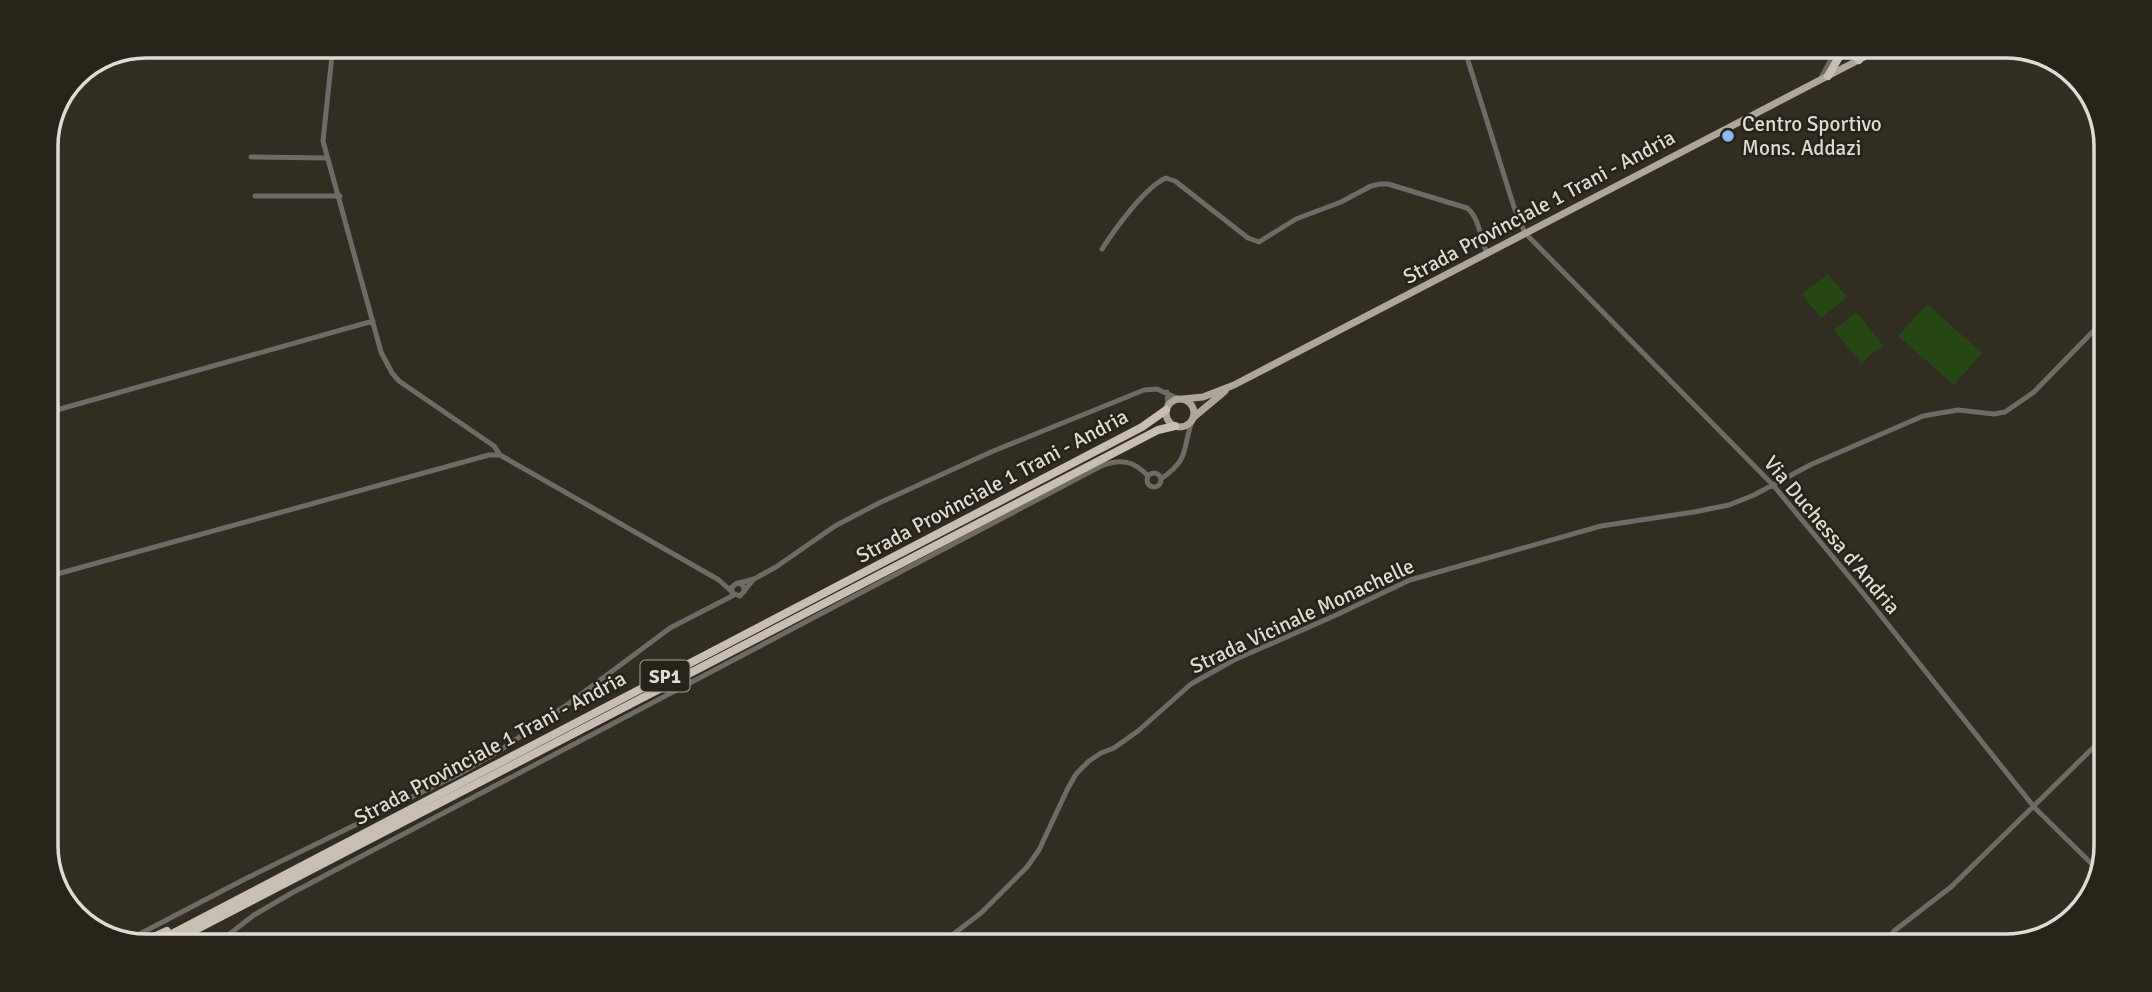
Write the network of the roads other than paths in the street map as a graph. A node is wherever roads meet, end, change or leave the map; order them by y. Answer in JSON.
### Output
{"nodes":[{"id":1,"x":331,"y":58,"type":"edge"},
{"id":2,"x":1467,"y":58,"type":"edge"},
{"id":3,"x":1832,"y":58,"type":"edge"},
{"id":4,"x":1839,"y":58,"type":"edge"},
{"id":5,"x":1857,"y":58,"type":"edge"},
{"id":6,"x":1824,"y":78,"type":"junction"},
{"id":7,"x":251,"y":157,"type":"dead end"},
{"id":8,"x":328,"y":158,"type":"junction"},
{"id":9,"x":254,"y":196,"type":"dead end"},
{"id":10,"x":340,"y":197,"type":"junction"},
{"id":11,"x":1525,"y":233,"type":"junction"},
{"id":12,"x":1102,"y":248,"type":"dead end"},
{"id":13,"x":1487,"y":253,"type":"junction"},
{"id":14,"x":373,"y":321,"type":"junction"},
{"id":15,"x":2094,"y":331,"type":"edge"},
{"id":16,"x":1234,"y":385,"type":"junction"},
{"id":17,"x":1167,"y":392,"type":"junction"},
{"id":18,"x":1181,"y":399,"type":"junction"},
{"id":19,"x":1167,"y":408,"type":"junction"},
{"id":20,"x":58,"y":410,"type":"edge"},
{"id":21,"x":1193,"y":419,"type":"junction"},
{"id":22,"x":1175,"y":426,"type":"junction"},
{"id":23,"x":500,"y":455,"type":"junction"},
{"id":24,"x":1148,"y":476,"type":"junction"},
{"id":25,"x":1161,"y":479,"type":"junction"},
{"id":26,"x":1773,"y":485,"type":"junction"},
{"id":27,"x":58,"y":574,"type":"edge"},
{"id":28,"x":754,"y":579,"type":"junction"},
{"id":29,"x":719,"y":580,"type":"junction"},
{"id":30,"x":737,"y":584,"type":"junction"},
{"id":31,"x":744,"y":592,"type":"junction"},
{"id":32,"x":733,"y":593,"type":"junction"},
{"id":33,"x":2094,"y":747,"type":"edge"},
{"id":34,"x":2034,"y":807,"type":"junction"},
{"id":35,"x":2093,"y":865,"type":"edge"},
{"id":36,"x":218,"y":910,"type":"junction"},
{"id":37,"x":140,"y":934,"type":"edge"},
{"id":38,"x":161,"y":934,"type":"edge"},
{"id":39,"x":172,"y":934,"type":"edge"},
{"id":40,"x":188,"y":934,"type":"edge"},
{"id":41,"x":229,"y":934,"type":"edge"},
{"id":42,"x":953,"y":934,"type":"edge"},
{"id":43,"x":1892,"y":934,"type":"edge"}],
"edges":[{"from":1,"to":8,"type":"street"},
{"from":2,"to":11,"type":"street"},
{"from":3,"to":6,"type":"street"},
{"from":4,"to":6,"type":"highway"},
{"from":5,"to":6,"type":"main road","name":"Strada Provinciale 1 Trani - Andria","number":"SP1"},
{"from":6,"to":11,"type":"main road","name":"Strada Provinciale 1 Trani - Andria","number":"SP1"},
{"from":7,"to":8,"type":"street"},
{"from":8,"to":10,"type":"street"},
{"from":9,"to":10,"type":"street"},
{"from":10,"to":14,"type":"street"},
{"from":11,"to":13,"type":"main road","name":"Strada Provinciale 1 Trani - Andria","number":"SP1"},
{"from":11,"to":26,"type":"street","name":"Via Duchessa d'Andria"},
{"from":12,"to":13,"type":"street"},
{"from":13,"to":16,"type":"main road","name":"Strada Provinciale 1 Trani - Andria","number":"SP1"},
{"from":14,"to":20,"type":"street"},
{"from":14,"to":23,"type":"street"},
{"from":15,"to":26,"type":"street","name":"Strada Vicinale Monachelle"},
{"from":16,"to":18,"type":"main road","name":"Strada Provinciale 1 Trani - Andria","number":"SP1"},
{"from":16,"to":21,"type":"main road","name":"Strada Provinciale 1 Trani - Andria","number":"SP1"},
{"from":17,"to":18,"type":"street"},
{"from":17,"to":19,"type":"street"},
{"from":17,"to":28,"type":"street"},
{"from":18,"to":19,"type":"main road","name":"Strada Provinciale 1 Trani - Andria","number":"SP1"},
{"from":18,"to":21,"type":"main road"},
{"from":19,"to":22,"type":"main road"},
{"from":19,"to":36,"type":"highway","name":"Strada Provinciale 1 Trani - Andria","number":"SP1"},
{"from":21,"to":22,"type":"main road","name":"Strada Provinciale 1 Trani - Andria","number":"SP1"},
{"from":21,"to":25,"type":"street"},
{"from":22,"to":40,"type":"highway","name":"Strada Provinciale 1 Trani - Andria","number":"SP1"},
{"from":23,"to":27,"type":"street"},
{"from":23,"to":29,"type":"street"},
{"from":24,"to":25,"type":"street"},
{"from":24,"to":25,"type":"street"},
{"from":24,"to":41,"type":"street"},
{"from":26,"to":34,"type":"street","name":"Via Duchessa d'Andria"},
{"from":26,"to":42,"type":"street","name":"Strada Vicinale Monachelle"},
{"from":28,"to":30,"type":"street"},
{"from":28,"to":31,"type":"street"},
{"from":29,"to":30,"type":"street"},
{"from":29,"to":32,"type":"street"},
{"from":30,"to":31,"type":"street"},
{"from":30,"to":32,"type":"street"},
{"from":31,"to":32,"type":"street"},
{"from":32,"to":37,"type":"street"},
{"from":33,"to":34,"type":"street"},
{"from":34,"to":35,"type":"street","name":"Via Duchessa d'Andria"},
{"from":34,"to":43,"type":"street"},
{"from":36,"to":38,"type":"highway"},
{"from":36,"to":39,"type":"highway","name":"Strada Provinciale 1 Trani - Andria","number":"SP1"}]}
